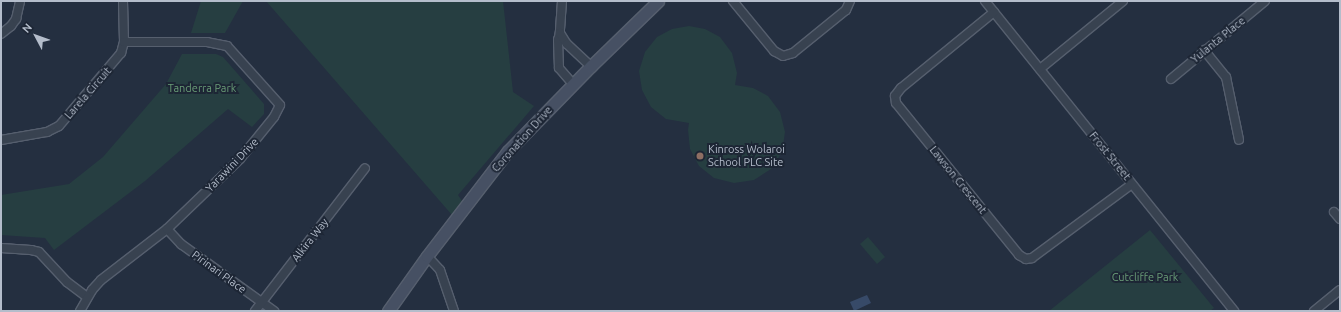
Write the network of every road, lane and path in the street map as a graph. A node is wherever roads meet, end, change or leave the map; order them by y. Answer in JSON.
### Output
{"nodes":[{"id":1,"x":20,"y":1,"type":"edge"},
{"id":2,"x":123,"y":1,"type":"edge"},
{"id":3,"x":562,"y":1,"type":"edge"},
{"id":4,"x":658,"y":1,"type":"edge"},
{"id":5,"x":733,"y":1,"type":"edge"},
{"id":6,"x":850,"y":1,"type":"edge"},
{"id":7,"x":985,"y":1,"type":"edge"},
{"id":8,"x":1123,"y":1,"type":"edge"},
{"id":9,"x":1266,"y":1,"type":"edge"},
{"id":10,"x":994,"y":12,"type":"junction"},
{"id":11,"x":560,"y":33,"type":"junction"},
{"id":12,"x":1,"y":34,"type":"edge"},
{"id":13,"x":124,"y":42,"type":"junction"},
{"id":14,"x":1204,"y":50,"type":"junction"},
{"id":15,"x":591,"y":66,"type":"junction"},
{"id":16,"x":1040,"y":69,"type":"junction"},
{"id":17,"x":1171,"y":79,"type":"dead end"},
{"id":18,"x":573,"y":84,"type":"junction"},
{"id":19,"x":1,"y":140,"type":"edge"},
{"id":20,"x":1239,"y":140,"type":"dead end"},
{"id":21,"x":365,"y":168,"type":"dead end"},
{"id":22,"x":1132,"y":184,"type":"junction"},
{"id":23,"x":1334,"y":212,"type":"dead end"},
{"id":24,"x":1340,"y":219,"type":"edge"},
{"id":25,"x":167,"y":229,"type":"junction"},
{"id":26,"x":1,"y":248,"type":"edge"},
{"id":27,"x":427,"y":256,"type":"junction"},
{"id":28,"x":1340,"y":290,"type":"edge"},
{"id":29,"x":88,"y":296,"type":"junction"},
{"id":30,"x":262,"y":302,"type":"junction"},
{"id":31,"x":80,"y":311,"type":"edge"},
{"id":32,"x":255,"y":311,"type":"edge"},
{"id":33,"x":274,"y":311,"type":"edge"},
{"id":34,"x":388,"y":311,"type":"edge"},
{"id":35,"x":454,"y":311,"type":"edge"},
{"id":36,"x":1234,"y":311,"type":"edge"},
{"id":37,"x":1314,"y":311,"type":"edge"}],
"edges":[{"from":1,"to":12,"type":"street"},
{"from":2,"to":13,"type":"street","name":"Larela Circuit"},
{"from":3,"to":11,"type":"street"},
{"from":4,"to":15,"type":"main road","name":"Coronation Drive"},
{"from":5,"to":6,"type":"street"},
{"from":7,"to":10,"type":"street","name":"Frost Street"},
{"from":8,"to":16,"type":"street"},
{"from":9,"to":14,"type":"street","name":"Yulanta Place"},
{"from":10,"to":16,"type":"street","name":"Frost Street"},
{"from":10,"to":22,"type":"street","name":"Lawson Crescent"},
{"from":11,"to":15,"type":"street"},
{"from":11,"to":18,"type":"street"},
{"from":13,"to":19,"type":"street","name":"Larela Circuit"},
{"from":13,"to":25,"type":"street","name":"Yarawini Drive"},
{"from":14,"to":17,"type":"street","name":"Yulanta Place"},
{"from":14,"to":20,"type":"street"},
{"from":15,"to":18,"type":"main road","name":"Coronation Drive"},
{"from":16,"to":22,"type":"street","name":"Frost Street"},
{"from":18,"to":27,"type":"main road","name":"Coronation Drive"},
{"from":21,"to":30,"type":"street","name":"Alkira Way"},
{"from":22,"to":36,"type":"street","name":"Frost Street"},
{"from":23,"to":24,"type":"street"},
{"from":25,"to":29,"type":"street","name":"Yarawini Drive"},
{"from":25,"to":30,"type":"street","name":"Pirinari Place"},
{"from":26,"to":29,"type":"street"},
{"from":27,"to":34,"type":"main road","name":"Coronation Drive"},
{"from":27,"to":35,"type":"street"},
{"from":28,"to":37,"type":"street"},
{"from":29,"to":31,"type":"street","name":"Yarawini Drive"},
{"from":30,"to":32,"type":"street","name":"Alkira Way"},
{"from":30,"to":33,"type":"street","name":"Pirinari Place"}]}
